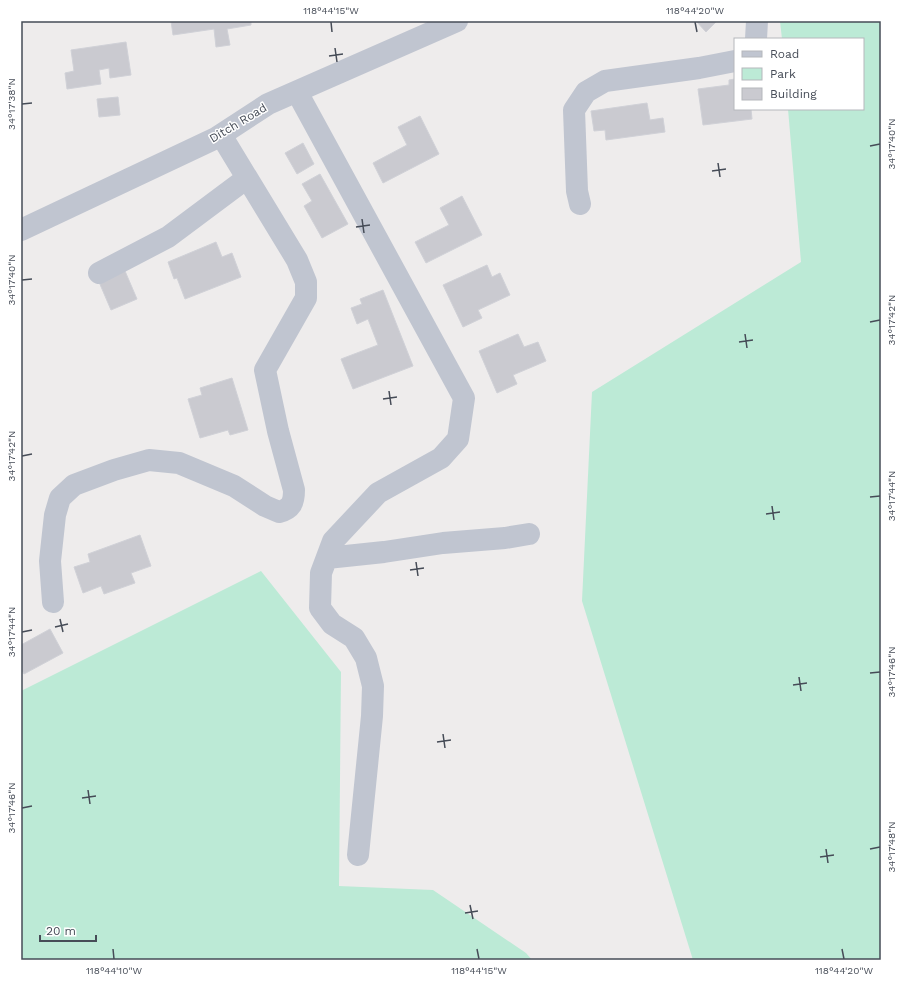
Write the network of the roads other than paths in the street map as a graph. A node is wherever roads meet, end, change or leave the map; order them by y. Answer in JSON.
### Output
{"nodes":[{"id":1,"x":457,"y":21,"type":"edge"},
{"id":2,"x":758,"y":21,"type":"edge"},
{"id":3,"x":756,"y":38,"type":"edge"},
{"id":4,"x":734,"y":61,"type":"edge"},
{"id":5,"x":297,"y":92,"type":"junction"},
{"id":6,"x":221,"y":135,"type":"junction"},
{"id":7,"x":247,"y":178,"type":"junction"},
{"id":8,"x":580,"y":204,"type":"dead end"},
{"id":9,"x":21,"y":230,"type":"edge"},
{"id":10,"x":99,"y":273,"type":"dead end"},
{"id":11,"x":529,"y":534,"type":"dead end"},
{"id":12,"x":327,"y":558,"type":"junction"},
{"id":13,"x":53,"y":602,"type":"dead end"},
{"id":14,"x":358,"y":855,"type":"dead end"}],
"edges":[{"from":1,"to":5,"type":"street","name":"Ditch Road"},
{"from":2,"to":3,"type":"street"},
{"from":4,"to":8,"type":"street"},
{"from":5,"to":6,"type":"street","name":"Ditch Road"},
{"from":5,"to":12,"type":"street"},
{"from":6,"to":7,"type":"street"},
{"from":6,"to":9,"type":"street","name":"Ditch Road"},
{"from":7,"to":10,"type":"street"},
{"from":7,"to":13,"type":"street"},
{"from":11,"to":12,"type":"street"},
{"from":12,"to":14,"type":"street"}]}
